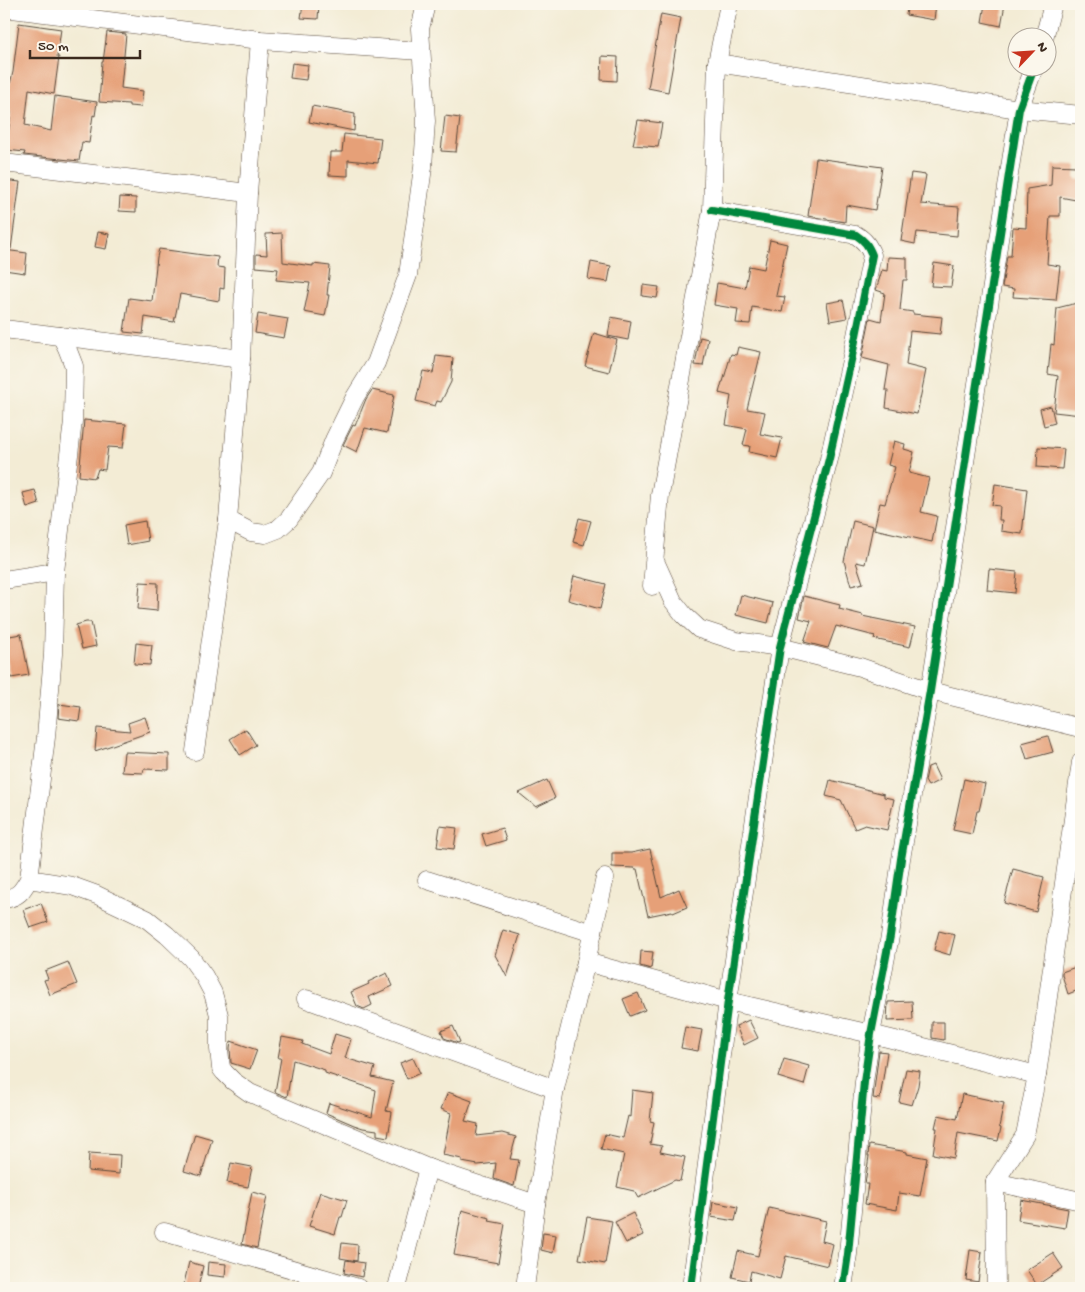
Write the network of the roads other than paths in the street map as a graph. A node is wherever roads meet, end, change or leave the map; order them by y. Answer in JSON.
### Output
{"nodes":[{"id":1,"x":426,"y":4,"type":"edge"},
{"id":2,"x":729,"y":4,"type":"edge"},
{"id":3,"x":1053,"y":4,"type":"edge"},
{"id":4,"x":4,"y":8,"type":"edge"},
{"id":5,"x":1047,"y":28,"type":"edge"},
{"id":6,"x":260,"y":40,"type":"junction"},
{"id":7,"x":421,"y":50,"type":"junction"},
{"id":8,"x":717,"y":63,"type":"junction"},
{"id":9,"x":1030,"y":78,"type":"edge"},
{"id":10,"x":1019,"y":108,"type":"junction"},
{"id":11,"x":1081,"y":115,"type":"edge"},
{"id":12,"x":4,"y":163,"type":"edge"},
{"id":13,"x":248,"y":193,"type":"junction"},
{"id":14,"x":712,"y":210,"type":"junction"},
{"id":15,"x":4,"y":329,"type":"edge"},
{"id":16,"x":61,"y":336,"type":"junction"},
{"id":17,"x":242,"y":359,"type":"junction"},
{"id":18,"x":228,"y":520,"type":"junction"},
{"id":19,"x":655,"y":561,"type":"junction"},
{"id":20,"x":55,"y":572,"type":"junction"},
{"id":21,"x":4,"y":580,"type":"edge"},
{"id":22,"x":652,"y":586,"type":"dead end"},
{"id":23,"x":780,"y":648,"type":"junction"},
{"id":24,"x":930,"y":691,"type":"junction"},
{"id":25,"x":1081,"y":728,"type":"edge"},
{"id":26,"x":195,"y":751,"type":"dead end"},
{"id":27,"x":1081,"y":762,"type":"edge"},
{"id":28,"x":605,"y":878,"type":"dead end"},
{"id":29,"x":29,"y":879,"type":"junction"},
{"id":30,"x":427,"y":880,"type":"dead end"},
{"id":31,"x":4,"y":899,"type":"edge"},
{"id":32,"x":593,"y":933,"type":"junction"},
{"id":33,"x":586,"y":962,"type":"junction"},
{"id":34,"x":306,"y":999,"type":"dead end"},
{"id":35,"x":728,"y":1001,"type":"junction"},
{"id":36,"x":871,"y":1034,"type":"junction"},
{"id":37,"x":1037,"y":1075,"type":"junction"},
{"id":38,"x":555,"y":1089,"type":"junction"},
{"id":39,"x":428,"y":1168,"type":"junction"},
{"id":40,"x":995,"y":1182,"type":"junction"},
{"id":41,"x":1081,"y":1201,"type":"edge"},
{"id":42,"x":536,"y":1204,"type":"junction"},
{"id":43,"x":164,"y":1232,"type":"dead end"},
{"id":44,"x":358,"y":1288,"type":"edge"},
{"id":45,"x":397,"y":1288,"type":"edge"},
{"id":46,"x":525,"y":1288,"type":"edge"},
{"id":47,"x":691,"y":1288,"type":"edge"},
{"id":48,"x":843,"y":1288,"type":"edge"},
{"id":49,"x":996,"y":1288,"type":"edge"}],
"edges":[{"from":1,"to":7,"type":"street"},
{"from":2,"to":8,"type":"street"},
{"from":3,"to":5,"type":"street"},
{"from":4,"to":6,"type":"street"},
{"from":6,"to":7,"type":"street"},
{"from":6,"to":13,"type":"street"},
{"from":7,"to":18,"type":"street"},
{"from":8,"to":10,"type":"street"},
{"from":8,"to":14,"type":"street"},
{"from":9,"to":10,"type":"street"},
{"from":10,"to":11,"type":"street"},
{"from":10,"to":24,"type":"street"},
{"from":12,"to":13,"type":"street"},
{"from":13,"to":17,"type":"street"},
{"from":14,"to":19,"type":"street"},
{"from":14,"to":23,"type":"street"},
{"from":15,"to":16,"type":"street"},
{"from":16,"to":17,"type":"street"},
{"from":16,"to":20,"type":"street"},
{"from":17,"to":18,"type":"street"},
{"from":18,"to":26,"type":"street"},
{"from":19,"to":22,"type":"street"},
{"from":19,"to":23,"type":"street"},
{"from":20,"to":21,"type":"street"},
{"from":20,"to":29,"type":"street"},
{"from":23,"to":24,"type":"street"},
{"from":23,"to":35,"type":"street"},
{"from":24,"to":25,"type":"street"},
{"from":24,"to":36,"type":"street"},
{"from":27,"to":37,"type":"street"},
{"from":28,"to":32,"type":"street"},
{"from":29,"to":31,"type":"street"},
{"from":29,"to":39,"type":"street"},
{"from":30,"to":32,"type":"street"},
{"from":32,"to":33,"type":"street"},
{"from":33,"to":35,"type":"street"},
{"from":33,"to":38,"type":"street"},
{"from":34,"to":38,"type":"street"},
{"from":35,"to":36,"type":"street"},
{"from":35,"to":47,"type":"street"},
{"from":36,"to":37,"type":"street"},
{"from":36,"to":48,"type":"street"},
{"from":37,"to":40,"type":"street"},
{"from":38,"to":42,"type":"street"},
{"from":39,"to":42,"type":"street"},
{"from":39,"to":45,"type":"street"},
{"from":40,"to":41,"type":"street"},
{"from":40,"to":49,"type":"street"},
{"from":42,"to":46,"type":"street"},
{"from":43,"to":44,"type":"street"}]}
